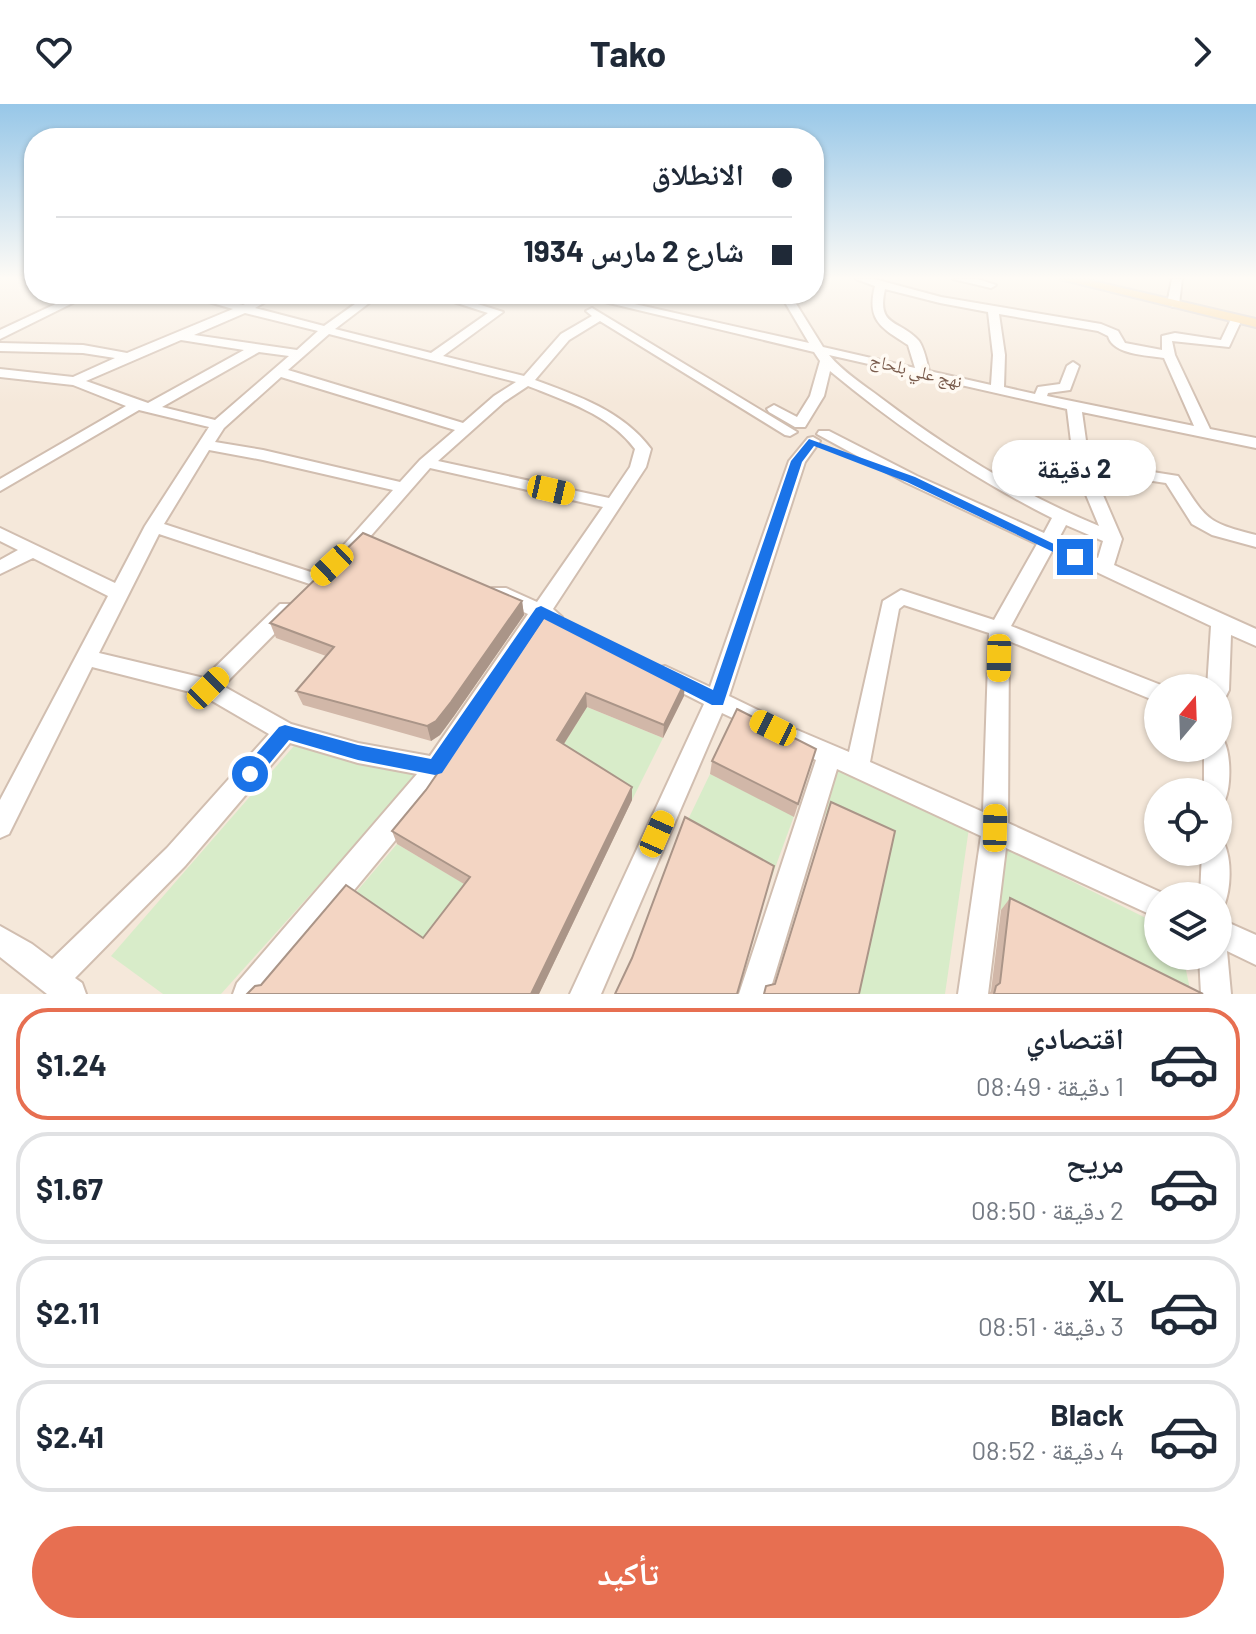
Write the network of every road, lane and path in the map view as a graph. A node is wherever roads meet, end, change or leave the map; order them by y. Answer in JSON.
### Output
{"nodes":[{"id":1,"x":30,"y":321,"type":"edge"},
{"id":2,"x":221,"y":321,"type":"edge"},
{"id":3,"x":285,"y":321,"type":"edge"},
{"id":4,"x":340,"y":321,"type":"edge"},
{"id":5,"x":487,"y":321,"type":"edge"},
{"id":6,"x":592,"y":321,"type":"edge"},
{"id":7,"x":607,"y":321,"type":"edge"},
{"id":8,"x":690,"y":321,"type":"edge"},
{"id":9,"x":801,"y":321,"type":"edge"},
{"id":10,"x":883,"y":321,"type":"edge"},
{"id":11,"x":994,"y":321,"type":"edge"},
{"id":12,"x":1056,"y":321,"type":"edge"},
{"id":13,"x":1235,"y":321,"type":"edge"},
{"id":14,"x":326,"y":331,"type":"junction"},
{"id":15,"x":0,"y":335,"type":"edge"},
{"id":16,"x":184,"y":337,"type":"junction"},
{"id":17,"x":0,"y":347,"type":"edge"},
{"id":18,"x":256,"y":348,"type":"junction"},
{"id":19,"x":300,"y":354,"type":"junction"},
{"id":20,"x":822,"y":355,"type":"junction"},
{"id":21,"x":1169,"y":355,"type":"junction"},
{"id":22,"x":125,"y":356,"type":"junction"},
{"id":23,"x":431,"y":358,"type":"junction"},
{"id":24,"x":1073,"y":366,"type":"dead end"},
{"id":25,"x":923,"y":371,"type":"junction"},
{"id":26,"x":280,"y":372,"type":"junction"},
{"id":27,"x":0,"y":373,"type":"edge"},
{"id":28,"x":75,"y":381,"type":"junction"},
{"id":29,"x":527,"y":381,"type":"junction"},
{"id":30,"x":997,"y":390,"type":"junction"},
{"id":31,"x":817,"y":396,"type":"junction"},
{"id":32,"x":1039,"y":399,"type":"junction"},
{"id":33,"x":144,"y":406,"type":"junction"},
{"id":34,"x":1074,"y":406,"type":"junction"},
{"id":35,"x":218,"y":425,"type":"junction"},
{"id":36,"x":464,"y":428,"type":"junction"},
{"id":37,"x":795,"y":431,"type":"junction"},
{"id":38,"x":1205,"y":434,"type":"junction"},
{"id":39,"x":818,"y":436,"type":"junction"},
{"id":40,"x":1256,"y":443,"type":"edge"},
{"id":41,"x":204,"y":445,"type":"junction"},
{"id":42,"x":797,"y":461,"type":"junction"},
{"id":43,"x":426,"y":463,"type":"junction"},
{"id":44,"x":1082,"y":466,"type":"junction"},
{"id":45,"x":0,"y":486,"type":"edge"},
{"id":46,"x":403,"y":488,"type":"junction"},
{"id":47,"x":613,"y":504,"type":"junction"},
{"id":48,"x":1061,"y":518,"type":"junction"},
{"id":49,"x":154,"y":526,"type":"junction"},
{"id":50,"x":0,"y":534,"type":"edge"},
{"id":51,"x":1113,"y":539,"type":"junction"},
{"id":52,"x":1256,"y":541,"type":"edge"},
{"id":53,"x":1047,"y":544,"type":"junction"},
{"id":54,"x":31,"y":551,"type":"junction"},
{"id":55,"x":0,"y":568,"type":"edge"},
{"id":56,"x":1103,"y":570,"type":"junction"},
{"id":57,"x":325,"y":571,"type":"junction"},
{"id":58,"x":477,"y":584,"type":"edge"},
{"id":59,"x":121,"y":594,"type":"junction"},
{"id":60,"x":541,"y":611,"type":"junction"},
{"id":61,"x":1221,"y":622,"type":"junction"},
{"id":62,"x":568,"y":625,"type":"edge"},
{"id":63,"x":999,"y":629,"type":"junction"},
{"id":64,"x":1256,"y":638,"type":"edge"},
{"id":65,"x":87,"y":658,"type":"junction"},
{"id":66,"x":650,"y":666,"type":"edge"},
{"id":67,"x":1219,"y":674,"type":"edge"},
{"id":68,"x":1144,"y":687,"type":"edge"},
{"id":69,"x":208,"y":688,"type":"junction"},
{"id":70,"x":717,"y":700,"type":"junction"},
{"id":71,"x":285,"y":732,"type":"junction"},
{"id":72,"x":829,"y":756,"type":"junction"},
{"id":73,"x":435,"y":767,"type":"junction"},
{"id":74,"x":857,"y":769,"type":"junction"},
{"id":75,"x":0,"y":826,"type":"edge"},
{"id":76,"x":995,"y":828,"type":"junction"},
{"id":77,"x":1144,"y":897,"type":"edge"},
{"id":78,"x":1232,"y":939,"type":"edge"},
{"id":79,"x":0,"y":941,"type":"edge"},
{"id":80,"x":1256,"y":950,"type":"edge"},
{"id":81,"x":1215,"y":970,"type":"edge"},
{"id":82,"x":62,"y":986,"type":"edge"},
{"id":83,"x":248,"y":994,"type":"edge"},
{"id":84,"x":585,"y":994,"type":"edge"},
{"id":85,"x":754,"y":994,"type":"edge"},
{"id":86,"x":973,"y":994,"type":"edge"},
{"id":87,"x":1216,"y":994,"type":"edge"}],
"edges":[{"from":1,"to":15,"type":"street"},
{"from":2,"to":16,"type":"street"},
{"from":3,"to":14,"type":"street"},
{"from":4,"to":14,"type":"street"},
{"from":5,"to":23,"type":"street"},
{"from":6,"to":29,"type":"street"},
{"from":7,"to":37,"type":"street"},
{"from":8,"to":20,"type":"street","name":"نهج علي بلحاج"},
{"from":9,"to":20,"type":"street"},
{"from":10,"to":25,"type":"street"},
{"from":11,"to":30,"type":"street"},
{"from":12,"to":21,"type":"street"},
{"from":13,"to":21,"type":"street"},
{"from":14,"to":19,"type":"street"},
{"from":14,"to":23,"type":"street"},
{"from":16,"to":18,"type":"street"},
{"from":16,"to":22,"type":"street"},
{"from":17,"to":22,"type":"street"},
{"from":18,"to":19,"type":"street"},
{"from":18,"to":33,"type":"street"},
{"from":19,"to":26,"type":"street"},
{"from":20,"to":25,"type":"street","name":"نهج علي بلحاج"},
{"from":20,"to":31,"type":"street"},
{"from":20,"to":48,"type":"street"},
{"from":21,"to":38,"type":"street"},
{"from":22,"to":28,"type":"street"},
{"from":23,"to":29,"type":"street"},
{"from":24,"to":32,"type":"street"},
{"from":25,"to":30,"type":"street","name":"نهج علي بلحاج"},
{"from":26,"to":35,"type":"street"},
{"from":26,"to":36,"type":"street"},
{"from":27,"to":28,"type":"street"},
{"from":28,"to":33,"type":"street"},
{"from":29,"to":36,"type":"street"},
{"from":29,"to":47,"type":"street"},
{"from":30,"to":32,"type":"street","name":"نهج علي بلحاج"},
{"from":31,"to":37,"type":"street"},
{"from":31,"to":39,"type":"street"},
{"from":32,"to":34,"type":"street","name":"نهج علي بلحاج"},
{"from":33,"to":35,"type":"street"},
{"from":33,"to":45,"type":"street"},
{"from":34,"to":38,"type":"street","name":"نهج علي بلحاج"},
{"from":34,"to":44,"type":"street"},
{"from":35,"to":41,"type":"street"},
{"from":36,"to":43,"type":"street"},
{"from":37,"to":39,"type":"street"},
{"from":37,"to":42,"type":"street"},
{"from":38,"to":40,"type":"street","name":"نهج علي بلحاج"},
{"from":39,"to":42,"type":"street"},
{"from":39,"to":53,"type":"street"},
{"from":41,"to":46,"type":"street"},
{"from":41,"to":49,"type":"street"},
{"from":42,"to":70,"type":"street"},
{"from":43,"to":46,"type":"street"},
{"from":43,"to":47,"type":"street"},
{"from":44,"to":51,"type":"street"},
{"from":44,"to":52,"type":"street"},
{"from":46,"to":57,"type":"street"},
{"from":47,"to":60,"type":"street"},
{"from":48,"to":51,"type":"street"},
{"from":48,"to":53,"type":"street"},
{"from":49,"to":57,"type":"street"},
{"from":49,"to":59,"type":"street"},
{"from":50,"to":54,"type":"street"},
{"from":51,"to":56,"type":"street"},
{"from":53,"to":56,"type":"street"},
{"from":53,"to":63,"type":"street"},
{"from":54,"to":55,"type":"street"},
{"from":54,"to":59,"type":"street"},
{"from":56,"to":61,"type":"street"},
{"from":57,"to":69,"type":"street"},
{"from":58,"to":60,"type":"street"},
{"from":59,"to":65,"type":"street"},
{"from":60,"to":62,"type":"street"},
{"from":60,"to":73,"type":"street"},
{"from":61,"to":64,"type":"street"},
{"from":61,"to":67,"type":"street"},
{"from":63,"to":68,"type":"street"},
{"from":63,"to":74,"type":"street"},
{"from":63,"to":76,"type":"street"},
{"from":65,"to":69,"type":"street"},
{"from":65,"to":75,"type":"street"},
{"from":66,"to":70,"type":"street"},
{"from":69,"to":71,"type":"street"},
{"from":70,"to":72,"type":"street"},
{"from":70,"to":84,"type":"street"},
{"from":71,"to":73,"type":"street"},
{"from":71,"to":82,"type":"street"},
{"from":72,"to":74,"type":"street"},
{"from":72,"to":85,"type":"street"},
{"from":73,"to":83,"type":"street"},
{"from":74,"to":76,"type":"street"},
{"from":76,"to":77,"type":"street"},
{"from":76,"to":86,"type":"street"},
{"from":78,"to":80,"type":"street"},
{"from":79,"to":82,"type":"street"},
{"from":81,"to":87,"type":"street"}]}
